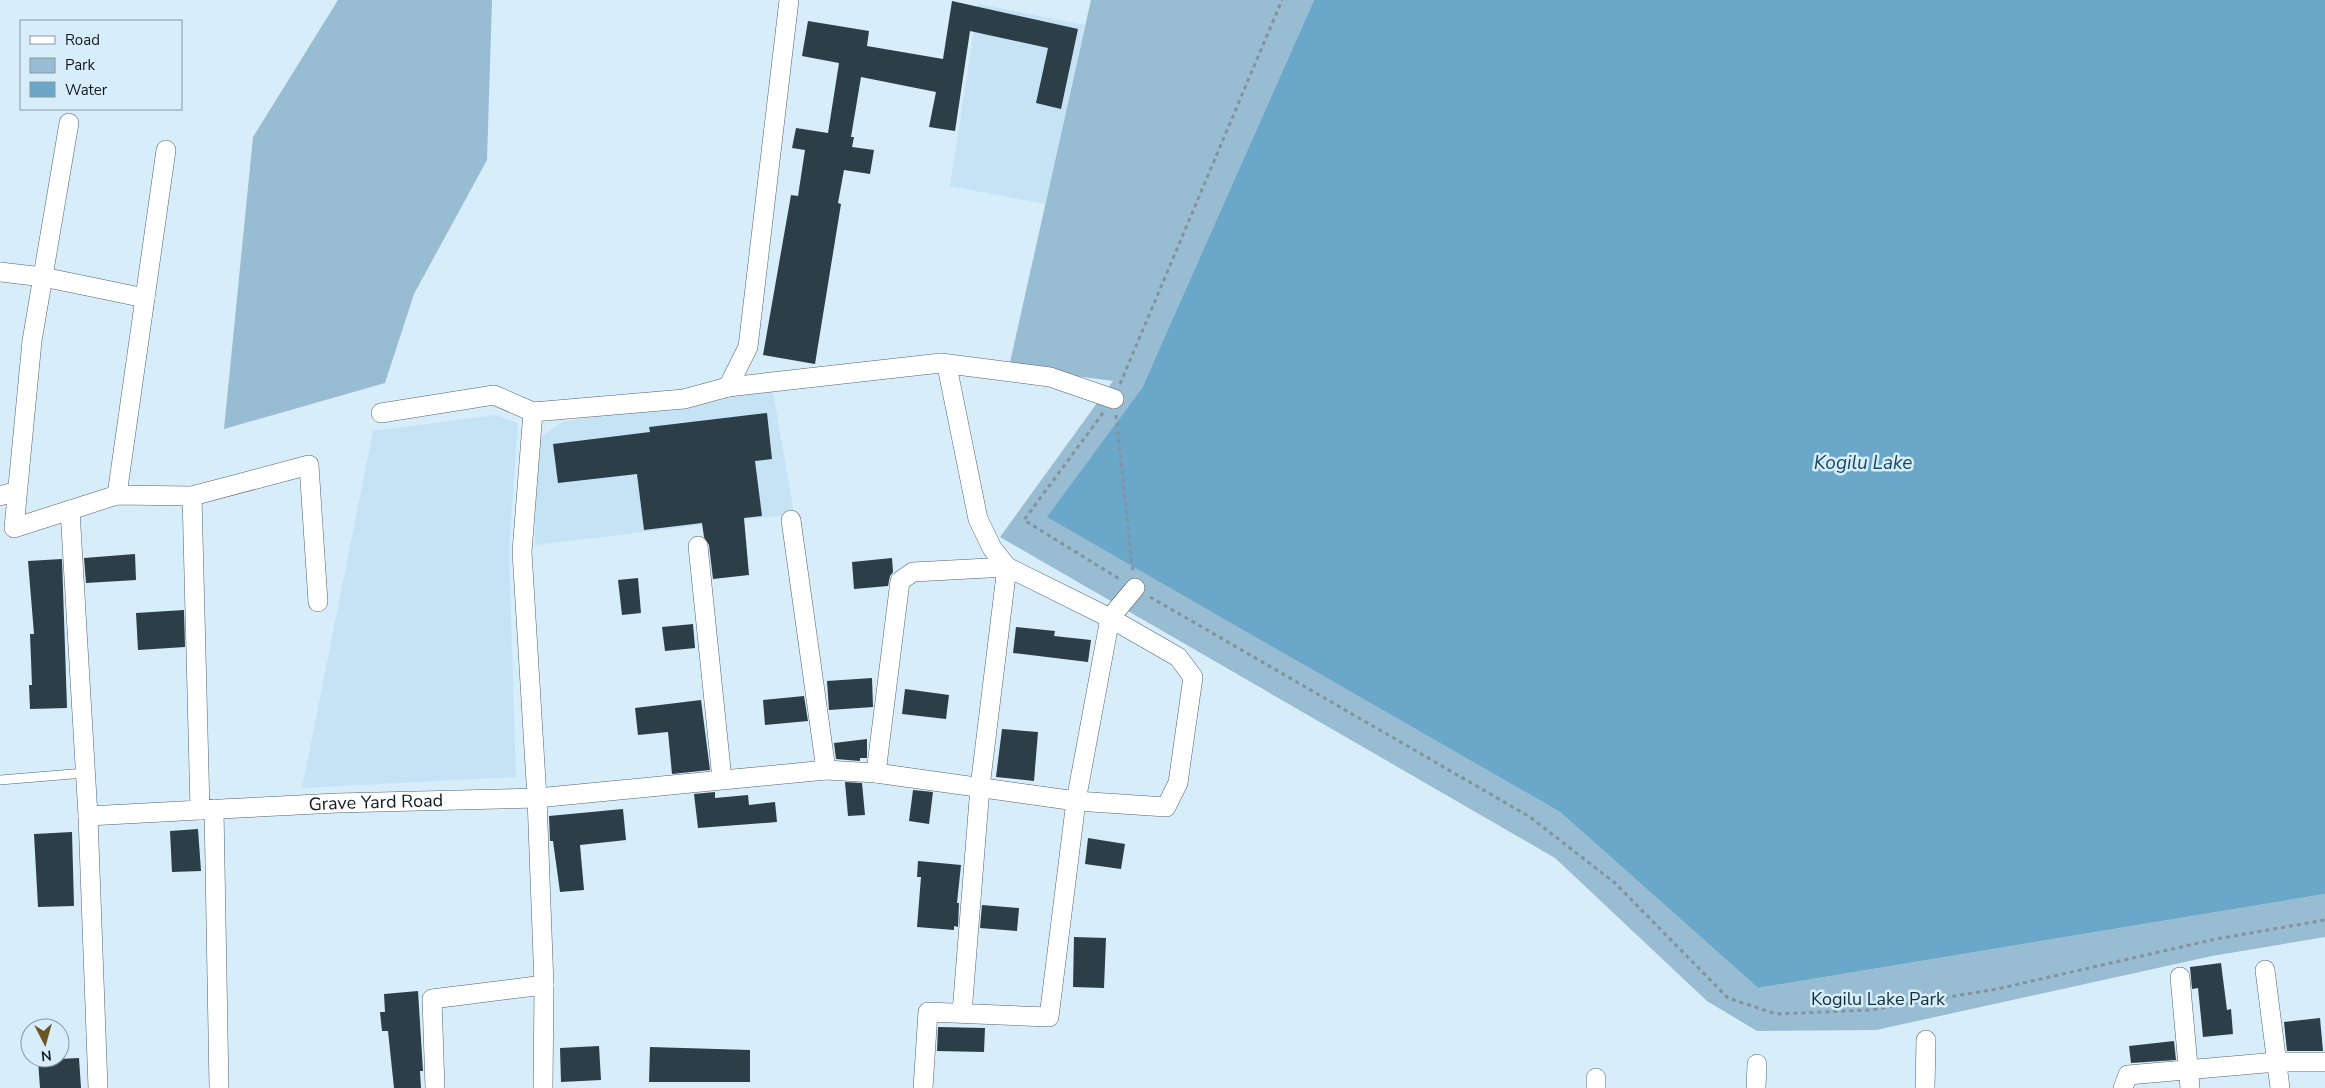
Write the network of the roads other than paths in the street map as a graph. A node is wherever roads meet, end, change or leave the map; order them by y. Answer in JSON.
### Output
{"nodes":[{"id":1,"x":789,"y":0,"type":"edge"},
{"id":2,"x":69,"y":124,"type":"dead end"},
{"id":3,"x":166,"y":150,"type":"dead end"},
{"id":4,"x":0,"y":272,"type":"edge"},
{"id":5,"x":43,"y":277,"type":"junction"},
{"id":6,"x":145,"y":298,"type":"junction"},
{"id":7,"x":948,"y":372,"type":"dead end"},
{"id":8,"x":728,"y":387,"type":"junction"},
{"id":9,"x":1114,"y":399,"type":"road end"},
{"id":10,"x":381,"y":412,"type":"dead end"},
{"id":11,"x":532,"y":412,"type":"junction"},
{"id":12,"x":9,"y":494,"type":"edge"},
{"id":13,"x":118,"y":495,"type":"junction"},
{"id":14,"x":192,"y":496,"type":"junction"},
{"id":15,"x":70,"y":510,"type":"junction"},
{"id":16,"x":791,"y":520,"type":"dead end"},
{"id":17,"x":698,"y":546,"type":"dead end"},
{"id":18,"x":1007,"y":567,"type":"junction"},
{"id":19,"x":1135,"y":588,"type":"road end"},
{"id":20,"x":318,"y":602,"type":"dead end"},
{"id":21,"x":1110,"y":618,"type":"junction"},
{"id":22,"x":826,"y":770,"type":"junction"},
{"id":23,"x":85,"y":773,"type":"junction"},
{"id":24,"x":876,"y":773,"type":"junction"},
{"id":25,"x":722,"y":779,"type":"junction"},
{"id":26,"x":0,"y":780,"type":"edge"},
{"id":27,"x":980,"y":787,"type":"junction"},
{"id":28,"x":537,"y":798,"type":"junction"},
{"id":29,"x":1076,"y":801,"type":"junction"},
{"id":30,"x":207,"y":809,"type":"junction"},
{"id":31,"x":88,"y":816,"type":"junction"},
{"id":32,"x":2265,"y":970,"type":"dead end"},
{"id":33,"x":2180,"y":977,"type":"dead end"},
{"id":34,"x":544,"y":985,"type":"junction"},
{"id":35,"x":962,"y":1014,"type":"junction"},
{"id":36,"x":1926,"y":1040,"type":"dead end"},
{"id":37,"x":2277,"y":1062,"type":"junction"},
{"id":38,"x":2325,"y":1062,"type":"edge"},
{"id":39,"x":1757,"y":1064,"type":"dead end"},
{"id":40,"x":2189,"y":1079,"type":"edge"},
{"id":41,"x":98,"y":1088,"type":"edge"},
{"id":42,"x":219,"y":1088,"type":"edge"},
{"id":43,"x":435,"y":1088,"type":"edge"},
{"id":44,"x":543,"y":1088,"type":"edge"},
{"id":45,"x":923,"y":1088,"type":"edge"},
{"id":46,"x":1756,"y":1088,"type":"edge"},
{"id":47,"x":1924,"y":1088,"type":"edge"},
{"id":48,"x":2122,"y":1088,"type":"edge"},
{"id":49,"x":2280,"y":1088,"type":"edge"}],
"edges":[{"from":1,"to":8,"type":"street"},
{"from":2,"to":5,"type":"street"},
{"from":3,"to":6,"type":"street"},
{"from":4,"to":5,"type":"street"},
{"from":5,"to":6,"type":"street"},
{"from":5,"to":12,"type":"street"},
{"from":6,"to":13,"type":"street"},
{"from":7,"to":18,"type":"street"},
{"from":8,"to":9,"type":"street"},
{"from":8,"to":11,"type":"street"},
{"from":10,"to":11,"type":"street"},
{"from":11,"to":28,"type":"street"},
{"from":12,"to":15,"type":"street"},
{"from":13,"to":14,"type":"street"},
{"from":13,"to":15,"type":"street"},
{"from":14,"to":20,"type":"street"},
{"from":14,"to":30,"type":"street"},
{"from":15,"to":23,"type":"street"},
{"from":16,"to":22,"type":"street"},
{"from":17,"to":25,"type":"street"},
{"from":18,"to":21,"type":"street"},
{"from":18,"to":24,"type":"street"},
{"from":18,"to":27,"type":"street"},
{"from":19,"to":21,"type":"street"},
{"from":21,"to":29,"type":"street"},
{"from":21,"to":29,"type":"street","name":"Grave Yard Road"},
{"from":22,"to":24,"type":"street","name":"Grave Yard Road"},
{"from":22,"to":25,"type":"street","name":"Grave Yard Road"},
{"from":23,"to":26,"type":"lane"},
{"from":23,"to":31,"type":"street"},
{"from":24,"to":27,"type":"street","name":"Grave Yard Road"},
{"from":25,"to":28,"type":"street","name":"Grave Yard Road"},
{"from":27,"to":29,"type":"street","name":"Grave Yard Road"},
{"from":27,"to":35,"type":"street"},
{"from":28,"to":30,"type":"street","name":"Grave Yard Road"},
{"from":28,"to":34,"type":"street"},
{"from":29,"to":35,"type":"street"},
{"from":30,"to":31,"type":"street","name":"Grave Yard Road"},
{"from":30,"to":42,"type":"street"},
{"from":31,"to":41,"type":"street"},
{"from":32,"to":37,"type":"street"},
{"from":33,"to":40,"type":"street"},
{"from":34,"to":43,"type":"street"},
{"from":34,"to":44,"type":"street"},
{"from":35,"to":45,"type":"street"},
{"from":36,"to":47,"type":"street"},
{"from":37,"to":38,"type":"street"},
{"from":37,"to":40,"type":"street"},
{"from":37,"to":49,"type":"street"},
{"from":39,"to":46,"type":"street"},
{"from":40,"to":48,"type":"street"}]}
